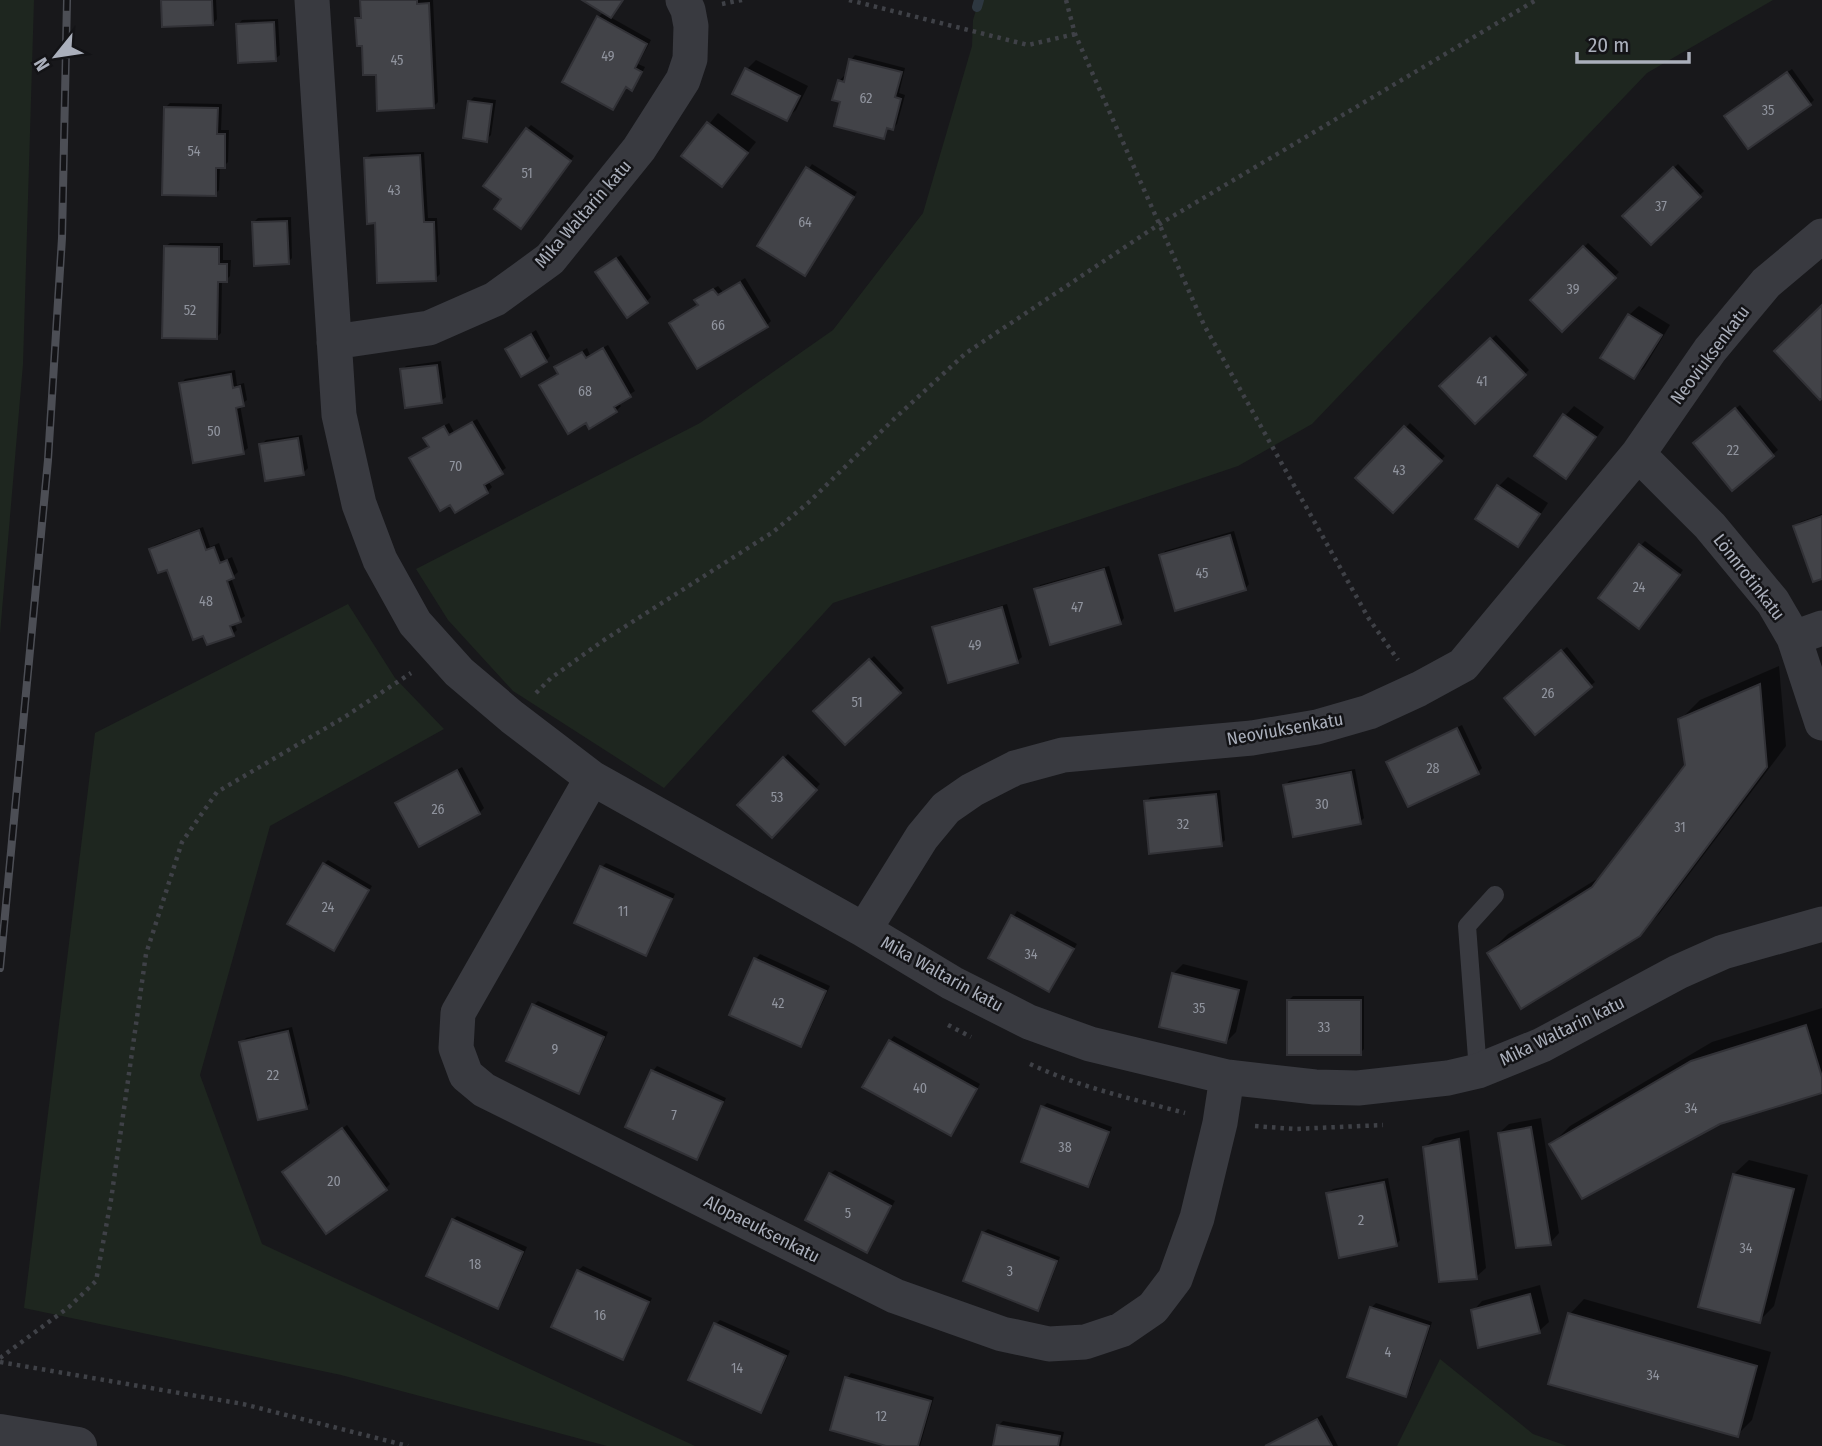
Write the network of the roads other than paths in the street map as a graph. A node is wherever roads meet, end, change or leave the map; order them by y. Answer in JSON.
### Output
{"nodes":[{"id":1,"x":312,"y":0,"type":"edge"},
{"id":2,"x":683,"y":0,"type":"edge"},
{"id":3,"x":1822,"y":236,"type":"edge"},
{"id":4,"x":334,"y":342,"type":"junction"},
{"id":5,"x":1638,"y":454,"type":"junction"},
{"id":6,"x":1808,"y":633,"type":"edge"},
{"id":7,"x":1822,"y":723,"type":"edge"},
{"id":8,"x":592,"y":778,"type":"junction"},
{"id":9,"x":1495,"y":895,"type":"dead end"},
{"id":10,"x":1822,"y":924,"type":"edge"},
{"id":11,"x":864,"y":930,"type":"junction"},
{"id":12,"x":1478,"y":1071,"type":"junction"},
{"id":13,"x":1227,"y":1077,"type":"junction"},
{"id":14,"x":0,"y":1433,"type":"edge"},
{"id":15,"x":78,"y":1446,"type":"edge"}],
"edges":[{"from":1,"to":4,"type":"street","name":"Mika Waltarin katu"},
{"from":2,"to":4,"type":"street","name":"Mika Waltarin katu"},
{"from":3,"to":5,"type":"street","name":"Neoviuksenkatu"},
{"from":4,"to":8,"type":"street","name":"Mika Waltarin katu"},
{"from":5,"to":6,"type":"street","name":"Lönnrotinkatu"},
{"from":5,"to":11,"type":"street","name":"Neoviuksenkatu"},
{"from":6,"to":7,"type":"street","name":"Lönnrotinkatu"},
{"from":8,"to":11,"type":"street","name":"Mika Waltarin katu"},
{"from":8,"to":13,"type":"street","name":"Alopaeuksenkatu"},
{"from":9,"to":12,"type":"lane"},
{"from":10,"to":12,"type":"street","name":"Mika Waltarin katu"},
{"from":11,"to":13,"type":"street","name":"Mika Waltarin katu"},
{"from":12,"to":13,"type":"street","name":"Mika Waltarin katu"},
{"from":14,"to":15,"type":"street"}]}
